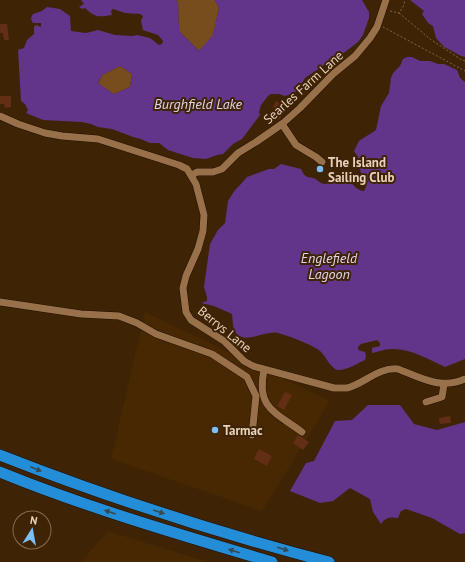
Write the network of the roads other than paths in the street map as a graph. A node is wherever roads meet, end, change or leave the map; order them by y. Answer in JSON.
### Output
{"nodes":[{"id":1,"x":386,"y":0,"type":"edge"},
{"id":2,"x":0,"y":116,"type":"edge"},
{"id":3,"x":282,"y":124,"type":"junction"},
{"id":4,"x":322,"y":162,"type":"dead end"},
{"id":5,"x":192,"y":175,"type":"junction"},
{"id":6,"x":0,"y":302,"type":"edge"},
{"id":7,"x":264,"y":370,"type":"junction"},
{"id":8,"x":465,"y":379,"type":"edge"},
{"id":9,"x":444,"y":384,"type":"junction"},
{"id":10,"x":426,"y":402,"type":"dead end"},
{"id":11,"x":302,"y":432,"type":"dead end"},
{"id":12,"x":252,"y":435,"type":"dead end"},
{"id":13,"x":0,"y":455,"type":"edge"},
{"id":14,"x":0,"y":472,"type":"edge"},
{"id":15,"x":272,"y":562,"type":"edge"},
{"id":16,"x":330,"y":562,"type":"edge"}],
"edges":[{"from":1,"to":3,"type":"street","name":"Searles Farm Lane"},
{"from":2,"to":5,"type":"street"},
{"from":3,"to":4,"type":"street"},
{"from":3,"to":5,"type":"street","name":"Searles Farm Lane"},
{"from":5,"to":7,"type":"street","name":"Berrys Lane"},
{"from":6,"to":12,"type":"street"},
{"from":7,"to":9,"type":"street","name":"Berrys Lane"},
{"from":7,"to":11,"type":"street"},
{"from":8,"to":9,"type":"street","name":"Berrys Lane"},
{"from":9,"to":10,"type":"street"},
{"from":13,"to":16,"type":"highway","one_way":true},
{"from":15,"to":14,"type":"highway","one_way":true}]}
